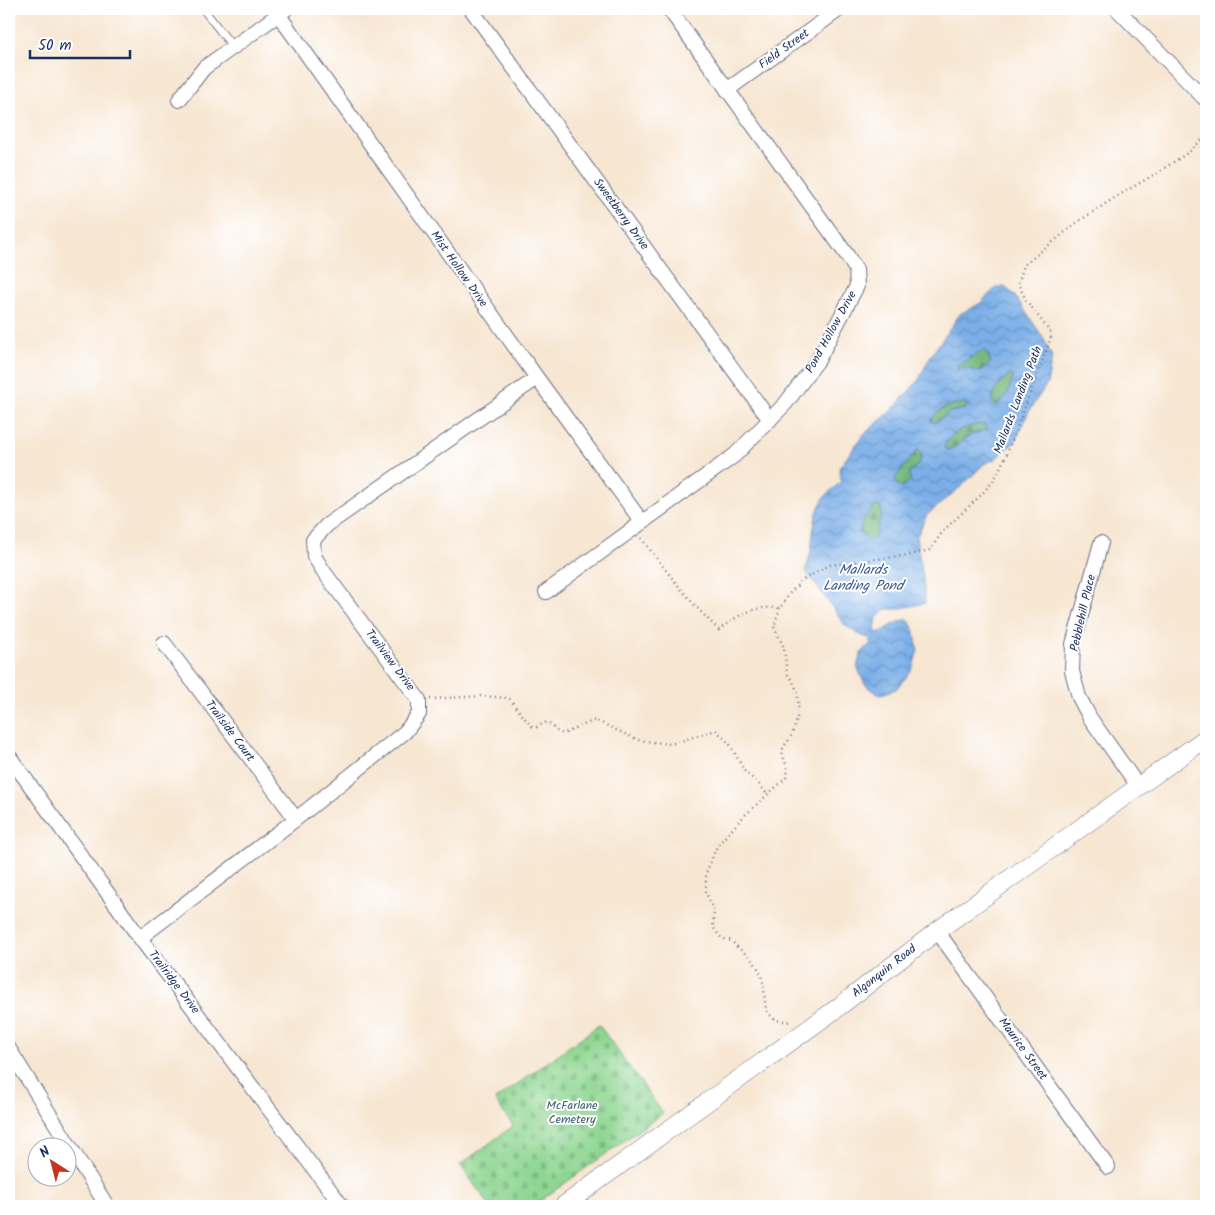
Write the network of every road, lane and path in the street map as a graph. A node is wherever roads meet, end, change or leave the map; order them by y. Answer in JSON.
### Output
{"nodes":[{"id":1,"x":203,"y":9,"type":"edge"},
{"id":2,"x":471,"y":9,"type":"edge"},
{"id":3,"x":669,"y":9,"type":"edge"},
{"id":4,"x":840,"y":9,"type":"edge"},
{"id":5,"x":1117,"y":9,"type":"edge"},
{"id":6,"x":282,"y":12,"type":"edge"},
{"id":7,"x":233,"y":47,"type":"junction"},
{"id":8,"x":727,"y":90,"type":"junction"},
{"id":9,"x":179,"y":100,"type":"dead end"},
{"id":10,"x":1206,"y":100,"type":"edge"},
{"id":11,"x":1206,"y":136,"type":"edge"},
{"id":12,"x":537,"y":378,"type":"junction"},
{"id":13,"x":770,"y":420,"type":"junction"},
{"id":14,"x":638,"y":525,"type":"junction"},
{"id":15,"x":1101,"y":543,"type":"dead end"},
{"id":16,"x":546,"y":592,"type":"dead end"},
{"id":17,"x":780,"y":608,"type":"junction"},
{"id":18,"x":164,"y":643,"type":"dead end"},
{"id":19,"x":419,"y":700,"type":"junction"},
{"id":20,"x":1206,"y":738,"type":"edge"},
{"id":21,"x":9,"y":756,"type":"edge"},
{"id":22,"x":1138,"y":786,"type":"junction"},
{"id":23,"x":767,"y":794,"type":"junction"},
{"id":24,"x":296,"y":819,"type":"junction"},
{"id":25,"x":937,"y":931,"type":"junction"},
{"id":26,"x":140,"y":938,"type":"junction"},
{"id":27,"x":811,"y":1026,"type":"junction"},
{"id":28,"x":9,"y":1049,"type":"edge"},
{"id":29,"x":1108,"y":1167,"type":"dead end"},
{"id":30,"x":107,"y":1206,"type":"edge"},
{"id":31,"x":342,"y":1206,"type":"edge"},
{"id":32,"x":563,"y":1206,"type":"edge"}],
"edges":[{"from":1,"to":7,"type":"lane"},
{"from":2,"to":13,"type":"street","name":"Sweetberry Drive"},
{"from":3,"to":8,"type":"street","name":"Pond Hollow Drive"},
{"from":4,"to":8,"type":"street","name":"Field Street"},
{"from":5,"to":10,"type":"street"},
{"from":6,"to":7,"type":"street"},
{"from":6,"to":12,"type":"street","name":"Mist Hollow Drive"},
{"from":7,"to":9,"type":"street"},
{"from":8,"to":13,"type":"street","name":"Pond Hollow Drive"},
{"from":11,"to":17,"type":"path","name":"Mallards Landing Path"},
{"from":12,"to":14,"type":"street","name":"Mist Hollow Drive"},
{"from":12,"to":19,"type":"street","name":"Trailview Drive"},
{"from":13,"to":14,"type":"street","name":"Pond Hollow Drive"},
{"from":14,"to":16,"type":"street","name":"Pond Hollow Drive"},
{"from":14,"to":17,"type":"path"},
{"from":15,"to":22,"type":"street","name":"Pebblehill Place"},
{"from":17,"to":23,"type":"path","name":"Mallards Landing Path"},
{"from":18,"to":24,"type":"street","name":"Trailside Court"},
{"from":19,"to":23,"type":"path"},
{"from":19,"to":24,"type":"street","name":"Trailview Drive"},
{"from":20,"to":22,"type":"street","name":"Algonquin Road"},
{"from":21,"to":26,"type":"street","name":"Trailridge Drive"},
{"from":22,"to":25,"type":"street","name":"Algonquin Road"},
{"from":23,"to":27,"type":"path","name":"Mallards Landing Path"},
{"from":24,"to":26,"type":"street","name":"Trailview Drive"},
{"from":25,"to":27,"type":"street","name":"Algonquin Road"},
{"from":25,"to":29,"type":"street","name":"Maurice Street"},
{"from":26,"to":31,"type":"street","name":"Trailridge Drive"},
{"from":27,"to":32,"type":"street","name":"Algonquin Road"},
{"from":28,"to":30,"type":"street"}]}
